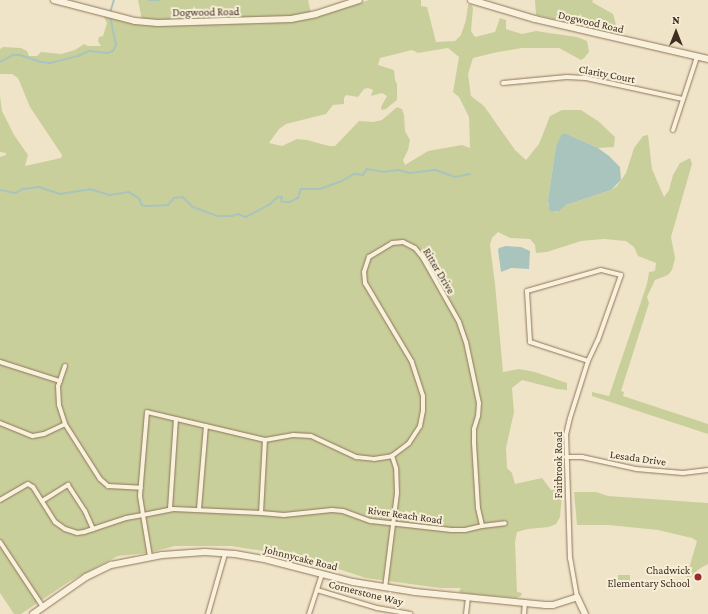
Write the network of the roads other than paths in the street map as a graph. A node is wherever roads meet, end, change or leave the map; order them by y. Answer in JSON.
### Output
{"nodes":[{"id":1,"x":54,"y":0,"type":"edge"},
{"id":2,"x":359,"y":0,"type":"edge"},
{"id":3,"x":470,"y":0,"type":"edge"},
{"id":4,"x":697,"y":56,"type":"junction"},
{"id":5,"x":708,"y":59,"type":"edge"},
{"id":6,"x":503,"y":83,"type":"dead end"},
{"id":7,"x":683,"y":99,"type":"junction"},
{"id":8,"x":673,"y":130,"type":"dead end"},
{"id":9,"x":588,"y":361,"type":"junction"},
{"id":10,"x":0,"y":362,"type":"edge"},
{"id":11,"x":65,"y":366,"type":"dead end"},
{"id":12,"x":60,"y":381,"type":"junction"},
{"id":13,"x":176,"y":419,"type":"junction"},
{"id":14,"x":0,"y":423,"type":"edge"},
{"id":15,"x":65,"y":424,"type":"junction"},
{"id":16,"x":206,"y":426,"type":"junction"},
{"id":17,"x":265,"y":440,"type":"junction"},
{"id":18,"x":392,"y":456,"type":"junction"},
{"id":19,"x":566,"y":457,"type":"junction"},
{"id":20,"x":708,"y":470,"type":"edge"},
{"id":21,"x":141,"y":488,"type":"junction"},
{"id":22,"x":0,"y":500,"type":"edge"},
{"id":23,"x":42,"y":501,"type":"junction"},
{"id":24,"x":170,"y":509,"type":"junction"},
{"id":25,"x":199,"y":509,"type":"junction"},
{"id":26,"x":261,"y":513,"type":"junction"},
{"id":27,"x":143,"y":515,"type":"junction"},
{"id":28,"x":505,"y":523,"type":"dead end"},
{"id":29,"x":393,"y":524,"type":"junction"},
{"id":30,"x":482,"y":526,"type":"junction"},
{"id":31,"x":93,"y":529,"type":"junction"},
{"id":32,"x":0,"y":542,"type":"edge"},
{"id":33,"x":225,"y":554,"type":"junction"},
{"id":34,"x":150,"y":557,"type":"junction"},
{"id":35,"x":322,"y":574,"type":"junction"},
{"id":36,"x":385,"y":588,"type":"junction"},
{"id":37,"x":317,"y":590,"type":"junction"},
{"id":38,"x":468,"y":598,"type":"junction"},
{"id":39,"x":577,"y":598,"type":"junction"},
{"id":40,"x":525,"y":602,"type":"junction"},
{"id":41,"x":43,"y":607,"type":"junction"},
{"id":42,"x":32,"y":614,"type":"edge"},
{"id":43,"x":208,"y":614,"type":"edge"},
{"id":44,"x":309,"y":614,"type":"edge"},
{"id":45,"x":410,"y":614,"type":"edge"},
{"id":46,"x":466,"y":614,"type":"edge"},
{"id":47,"x":524,"y":614,"type":"edge"},
{"id":48,"x":585,"y":614,"type":"edge"}],
"edges":[{"from":1,"to":2,"type":"street","name":"Dogwood Road"},
{"from":3,"to":4,"type":"street","name":"Dogwood Road"},
{"from":4,"to":5,"type":"street","name":"Dogwood Road"},
{"from":4,"to":7,"type":"street"},
{"from":6,"to":7,"type":"street","name":"Clarity Court"},
{"from":7,"to":8,"type":"street"},
{"from":9,"to":9,"type":"street","name":"Fairbrook Road"},
{"from":9,"to":19,"type":"street","name":"Fairbrook Road"},
{"from":10,"to":12,"type":"street"},
{"from":11,"to":12,"type":"street"},
{"from":12,"to":15,"type":"street"},
{"from":13,"to":16,"type":"street"},
{"from":13,"to":21,"type":"street"},
{"from":13,"to":24,"type":"street"},
{"from":14,"to":15,"type":"street"},
{"from":15,"to":21,"type":"street"},
{"from":16,"to":17,"type":"street"},
{"from":16,"to":25,"type":"street"},
{"from":17,"to":18,"type":"street"},
{"from":17,"to":26,"type":"street"},
{"from":18,"to":29,"type":"street"},
{"from":18,"to":30,"type":"street","name":"Ritter Drive"},
{"from":19,"to":20,"type":"street","name":"Lesada Drive"},
{"from":19,"to":39,"type":"street","name":"Fairbrook Road"},
{"from":21,"to":27,"type":"street"},
{"from":22,"to":23,"type":"street","name":"River Reach Road"},
{"from":23,"to":31,"type":"street","name":"River Reach Road"},
{"from":23,"to":31,"type":"street"},
{"from":24,"to":25,"type":"street","name":"River Reach Road"},
{"from":24,"to":27,"type":"street","name":"River Reach Road"},
{"from":25,"to":26,"type":"street","name":"River Reach Road"},
{"from":26,"to":29,"type":"street","name":"River Reach Road"},
{"from":27,"to":31,"type":"street","name":"River Reach Road"},
{"from":27,"to":34,"type":"street"},
{"from":28,"to":30,"type":"street","name":"River Reach Road"},
{"from":29,"to":30,"type":"street","name":"River Reach Road"},
{"from":29,"to":36,"type":"street"},
{"from":32,"to":41,"type":"street"},
{"from":33,"to":34,"type":"street","name":"Johnnycake Road"},
{"from":33,"to":35,"type":"street","name":"Johnnycake Road"},
{"from":33,"to":43,"type":"street"},
{"from":34,"to":41,"type":"street","name":"Johnnycake Road"},
{"from":35,"to":36,"type":"street","name":"Johnnycake Road"},
{"from":35,"to":37,"type":"street"},
{"from":36,"to":38,"type":"street","name":"Johnnycake Road"},
{"from":37,"to":44,"type":"street"},
{"from":37,"to":45,"type":"street","name":"Cornerstone Way"},
{"from":38,"to":40,"type":"street","name":"Johnnycake Road"},
{"from":38,"to":46,"type":"street"},
{"from":39,"to":40,"type":"street","name":"Johnnycake Road"},
{"from":39,"to":48,"type":"street","name":"Fairbrook Road"},
{"from":40,"to":47,"type":"street"},
{"from":41,"to":42,"type":"street","name":"Johnnycake Road"}]}
